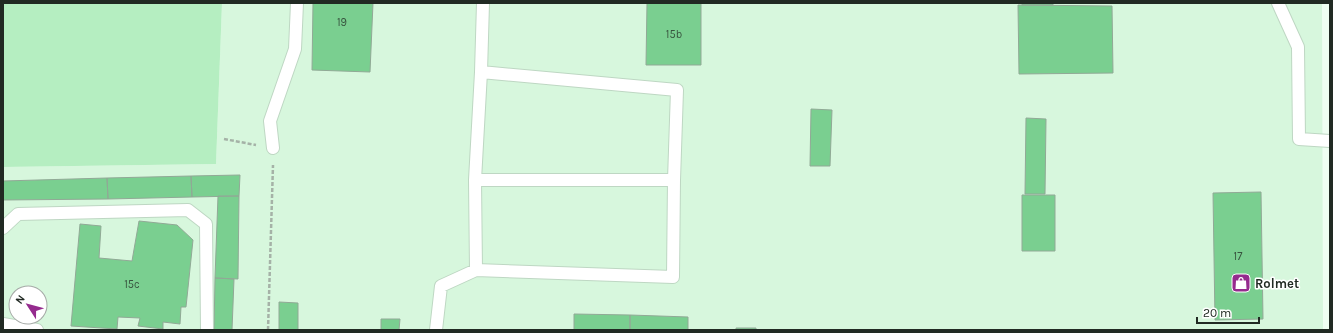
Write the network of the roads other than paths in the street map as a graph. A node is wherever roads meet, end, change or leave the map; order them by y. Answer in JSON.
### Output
{"nodes":[{"id":1,"x":296,"y":3,"type":"edge"},
{"id":2,"x":483,"y":3,"type":"edge"},
{"id":3,"x":1278,"y":3,"type":"edge"},
{"id":4,"x":481,"y":72,"type":"junction"},
{"id":5,"x":1330,"y":141,"type":"edge"},
{"id":6,"x":273,"y":148,"type":"road end"},
{"id":7,"x":475,"y":180,"type":"junction"},
{"id":8,"x":674,"y":180,"type":"junction"},
{"id":9,"x":3,"y":228,"type":"edge"},
{"id":10,"x":476,"y":270,"type":"junction"},
{"id":11,"x":6,"y":327,"type":"edge"},
{"id":12,"x":37,"y":330,"type":"edge"},
{"id":13,"x":207,"y":330,"type":"edge"},
{"id":14,"x":436,"y":330,"type":"edge"}],
"edges":[{"from":1,"to":6,"type":"lane"},
{"from":2,"to":4,"type":"lane"},
{"from":3,"to":5,"type":"lane"},
{"from":4,"to":7,"type":"lane"},
{"from":4,"to":8,"type":"lane"},
{"from":7,"to":8,"type":"lane"},
{"from":7,"to":10,"type":"lane"},
{"from":8,"to":10,"type":"lane"},
{"from":9,"to":13,"type":"lane"},
{"from":10,"to":14,"type":"lane"},
{"from":11,"to":12,"type":"lane"}]}
